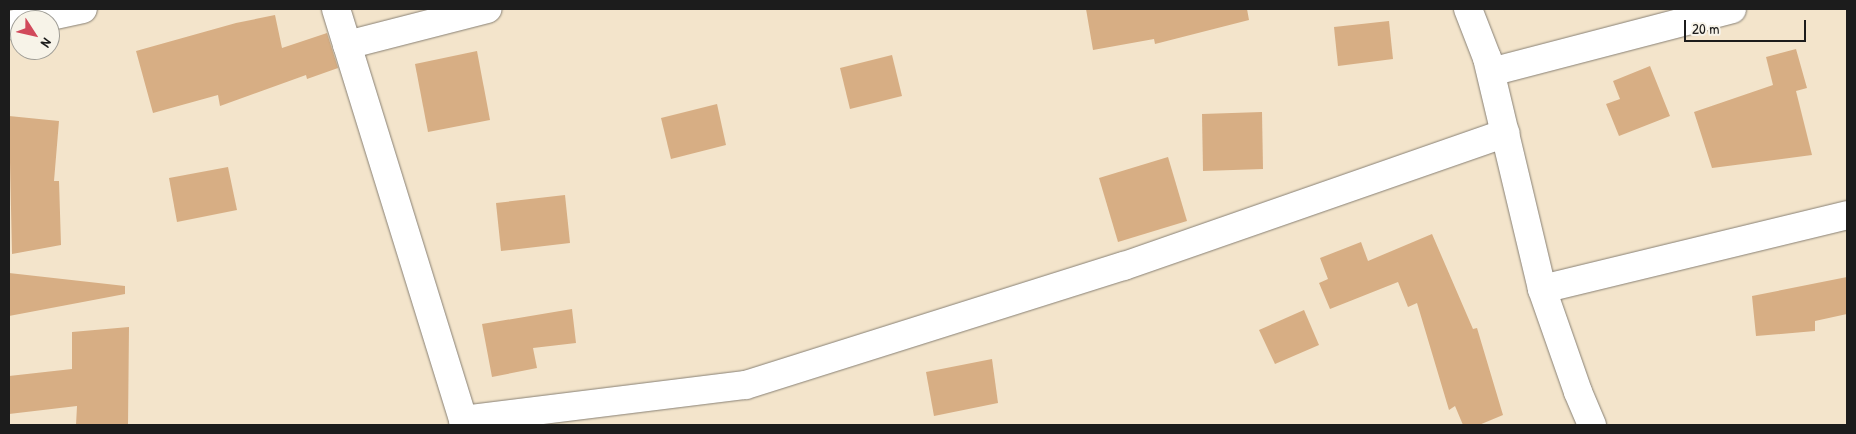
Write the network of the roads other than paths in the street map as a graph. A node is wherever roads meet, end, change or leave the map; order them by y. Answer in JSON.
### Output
{"nodes":[{"id":1,"x":83,"y":9,"type":"edge"},
{"id":2,"x":336,"y":9,"type":"edge"},
{"id":3,"x":487,"y":9,"type":"edge"},
{"id":4,"x":1468,"y":9,"type":"edge"},
{"id":5,"x":1732,"y":9,"type":"edge"},
{"id":6,"x":60,"y":14,"type":"edge"},
{"id":7,"x":347,"y":45,"type":"junction"},
{"id":8,"x":1491,"y":72,"type":"junction"},
{"id":9,"x":1505,"y":133,"type":"junction"},
{"id":10,"x":1847,"y":215,"type":"edge"},
{"id":11,"x":1542,"y":289,"type":"junction"},
{"id":12,"x":464,"y":422,"type":"edge"},
{"id":13,"x":1592,"y":425,"type":"edge"}],
"edges":[{"from":1,"to":6,"type":"street"},
{"from":2,"to":7,"type":"street"},
{"from":3,"to":7,"type":"street"},
{"from":4,"to":8,"type":"street"},
{"from":5,"to":8,"type":"street"},
{"from":7,"to":12,"type":"street"},
{"from":8,"to":9,"type":"street"},
{"from":9,"to":11,"type":"street"},
{"from":9,"to":12,"type":"street"},
{"from":10,"to":11,"type":"street"},
{"from":11,"to":13,"type":"street"}]}
